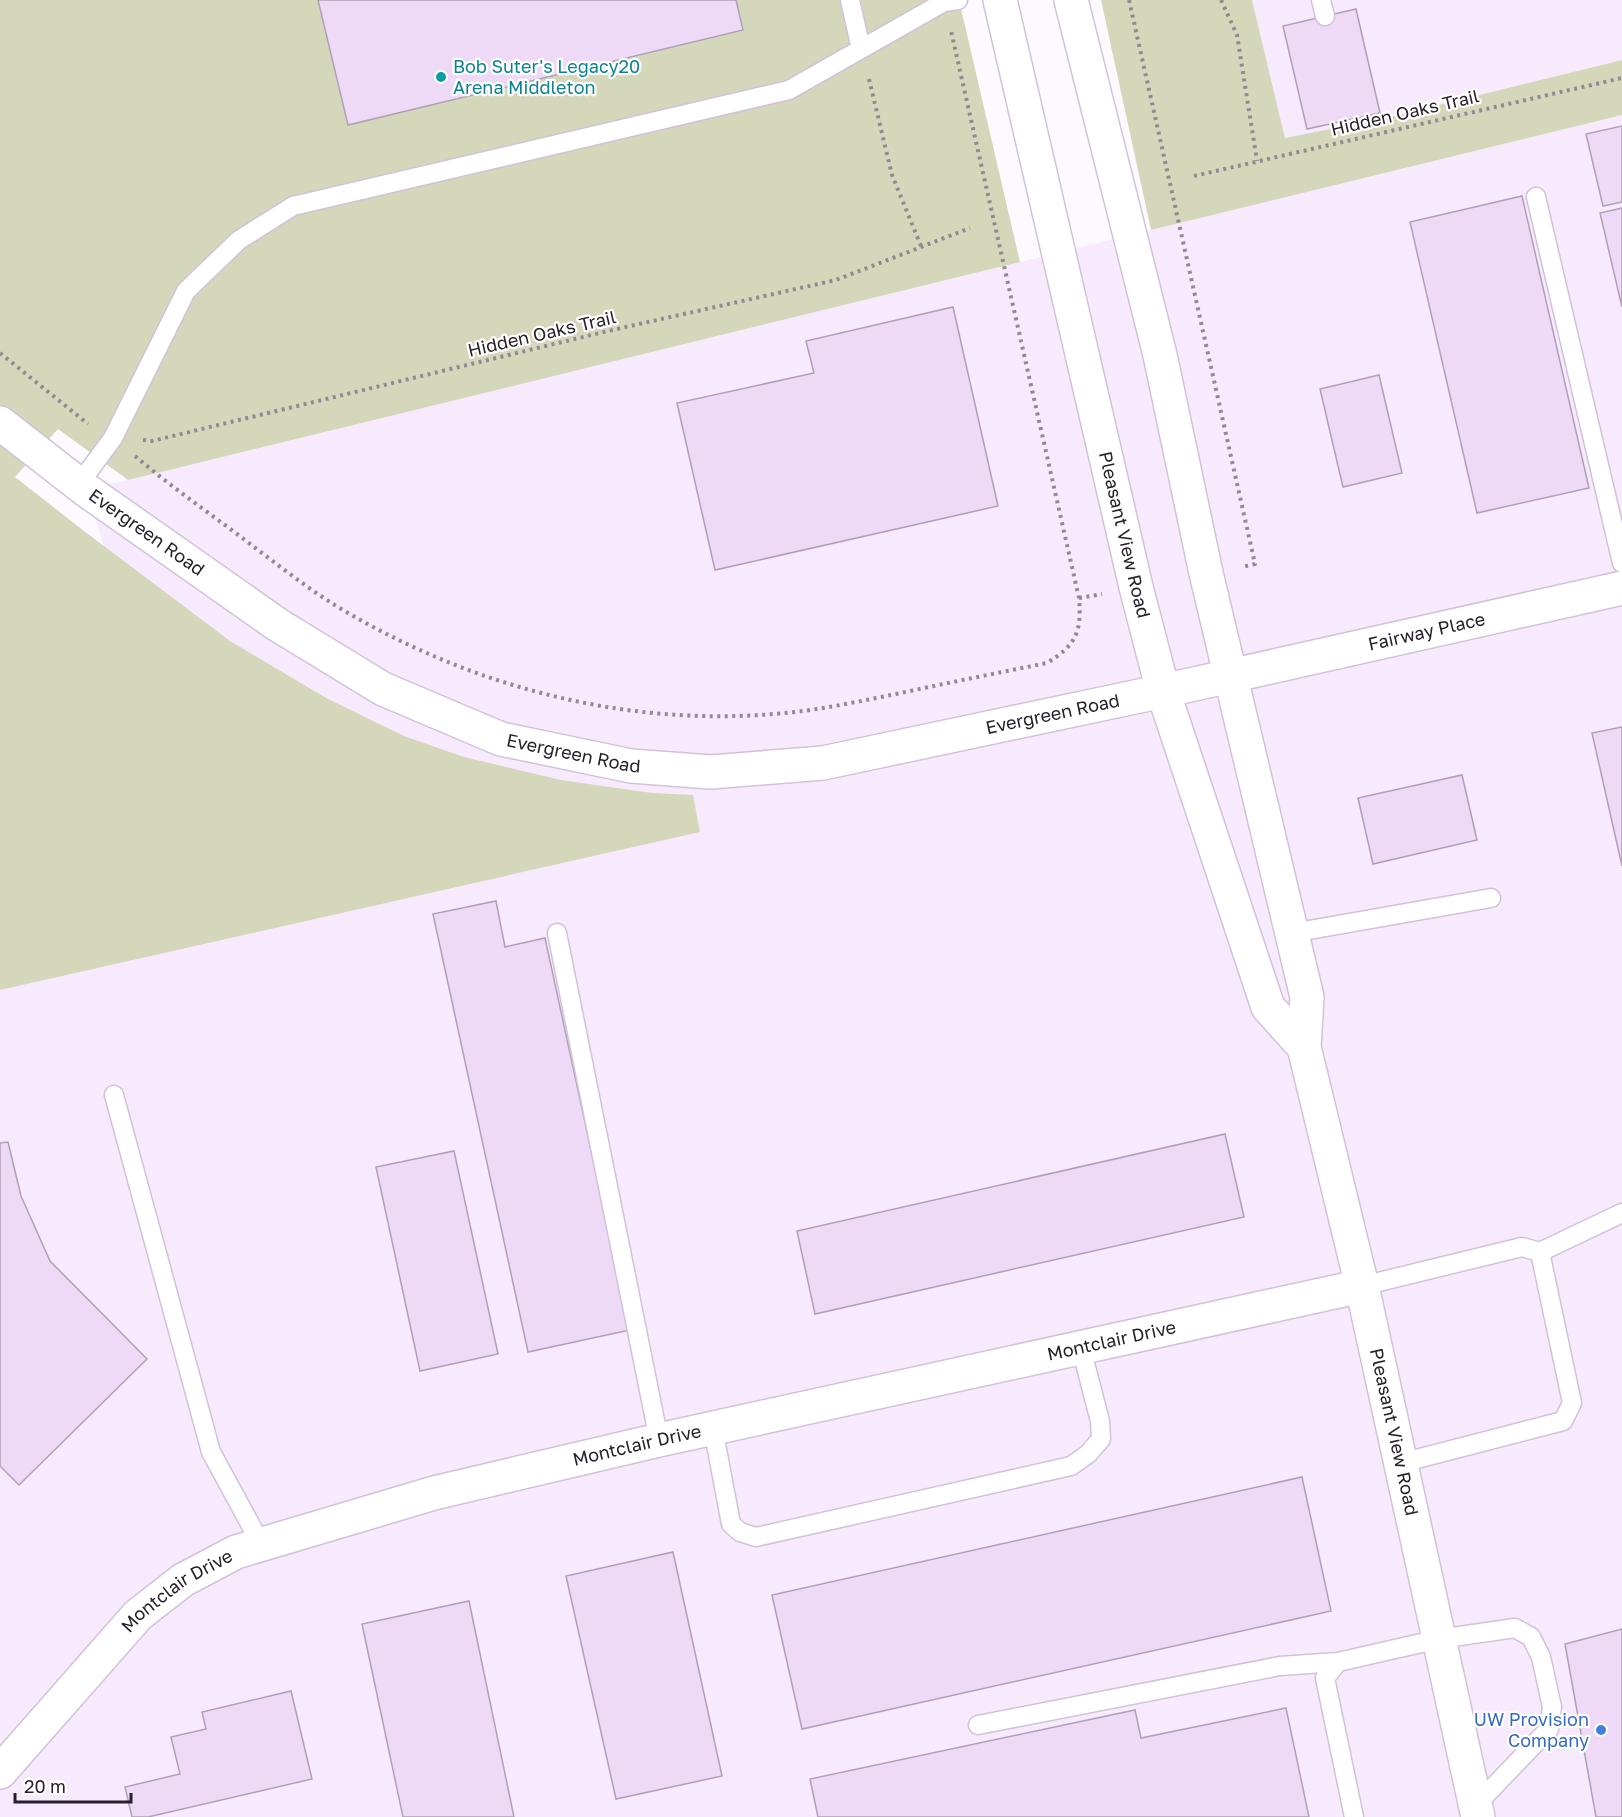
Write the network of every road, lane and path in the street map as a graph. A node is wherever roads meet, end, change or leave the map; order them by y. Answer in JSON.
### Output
{"nodes":[{"id":1,"x":850,"y":0,"type":"edge"},
{"id":2,"x":1000,"y":0,"type":"edge"},
{"id":3,"x":1071,"y":0,"type":"edge"},
{"id":4,"x":1221,"y":0,"type":"edge"},
{"id":5,"x":951,"y":1,"type":"edge"},
{"id":6,"x":861,"y":49,"type":"junction"},
{"id":7,"x":1622,"y":78,"type":"edge"},
{"id":8,"x":1257,"y":161,"type":"junction"},
{"id":9,"x":1194,"y":176,"type":"dead end"},
{"id":10,"x":1536,"y":197,"type":"dead end"},
{"id":11,"x":970,"y":228,"type":"dead end"},
{"id":12,"x":921,"y":246,"type":"junction"},
{"id":13,"x":0,"y":353,"type":"edge"},
{"id":14,"x":0,"y":423,"type":"edge"},
{"id":15,"x":93,"y":428,"type":"dead end"},
{"id":16,"x":113,"y":438,"type":"junction"},
{"id":17,"x":79,"y":484,"type":"junction"},
{"id":18,"x":1622,"y":563,"type":"edge"},
{"id":19,"x":1622,"y":588,"type":"edge"},
{"id":20,"x":1230,"y":676,"type":"junction"},
{"id":21,"x":1163,"y":691,"type":"junction"},
{"id":22,"x":1491,"y":898,"type":"dead end"},
{"id":23,"x":557,"y":933,"type":"dead end"},
{"id":24,"x":1292,"y":933,"type":"junction"},
{"id":25,"x":1304,"y":1047,"type":"junction"},
{"id":26,"x":114,"y":1095,"type":"dead end"},
{"id":27,"x":1622,"y":1213,"type":"edge"},
{"id":28,"x":1540,"y":1252,"type":"junction"},
{"id":29,"x":1362,"y":1286,"type":"junction"},
{"id":30,"x":1081,"y":1348,"type":"junction"},
{"id":31,"x":713,"y":1428,"type":"junction"},
{"id":32,"x":659,"y":1440,"type":"junction"},
{"id":33,"x":1401,"y":1463,"type":"junction"},
{"id":34,"x":261,"y":1544,"type":"junction"},
{"id":35,"x":1439,"y":1639,"type":"junction"},
{"id":36,"x":1338,"y":1662,"type":"junction"},
{"id":37,"x":978,"y":1725,"type":"dead end"},
{"id":38,"x":0,"y":1772,"type":"edge"},
{"id":39,"x":1477,"y":1811,"type":"edge"},
{"id":40,"x":1354,"y":1817,"type":"edge"}],
"edges":[{"from":1,"to":6,"type":"lane"},
{"from":2,"to":21,"type":"street","name":"Pleasant View Road"},
{"from":3,"to":20,"type":"street","name":"Pleasant View Road"},
{"from":4,"to":8,"type":"path"},
{"from":5,"to":6,"type":"lane"},
{"from":5,"to":16,"type":"path"},
{"from":6,"to":12,"type":"path"},
{"from":6,"to":16,"type":"lane"},
{"from":7,"to":8,"type":"path","name":"Hidden Oaks Trail"},
{"from":8,"to":9,"type":"path","name":"Hidden Oaks Trail"},
{"from":10,"to":18,"type":"lane"},
{"from":11,"to":12,"type":"path","name":"Hidden Oaks Trail"},
{"from":12,"to":16,"type":"path","name":"Hidden Oaks Trail"},
{"from":13,"to":15,"type":"path"},
{"from":14,"to":17,"type":"street","name":"Evergreen Road"},
{"from":16,"to":17,"type":"lane"},
{"from":17,"to":21,"type":"street","name":"Evergreen Road"},
{"from":19,"to":20,"type":"street","name":"Fairway Place"},
{"from":20,"to":21,"type":"street","name":"Evergreen Road"},
{"from":20,"to":24,"type":"street","name":"Pleasant View Road"},
{"from":21,"to":25,"type":"street","name":"Pleasant View Road"},
{"from":22,"to":24,"type":"lane"},
{"from":23,"to":32,"type":"lane"},
{"from":24,"to":25,"type":"street","name":"Pleasant View Road"},
{"from":25,"to":29,"type":"street","name":"Pleasant View Road"},
{"from":26,"to":34,"type":"lane"},
{"from":27,"to":28,"type":"lane"},
{"from":28,"to":29,"type":"lane"},
{"from":28,"to":33,"type":"lane"},
{"from":29,"to":30,"type":"street","name":"Montclair Drive"},
{"from":29,"to":33,"type":"street","name":"Pleasant View Road"},
{"from":30,"to":31,"type":"street","name":"Montclair Drive"},
{"from":30,"to":31,"type":"lane"},
{"from":31,"to":32,"type":"street","name":"Montclair Drive"},
{"from":32,"to":34,"type":"street","name":"Montclair Drive"},
{"from":33,"to":35,"type":"street","name":"Pleasant View Road"},
{"from":34,"to":38,"type":"street","name":"Montclair Drive"},
{"from":35,"to":36,"type":"lane"},
{"from":35,"to":39,"type":"street","name":"Pleasant View Road"},
{"from":35,"to":39,"type":"lane"},
{"from":36,"to":37,"type":"lane"},
{"from":36,"to":40,"type":"lane"}]}
